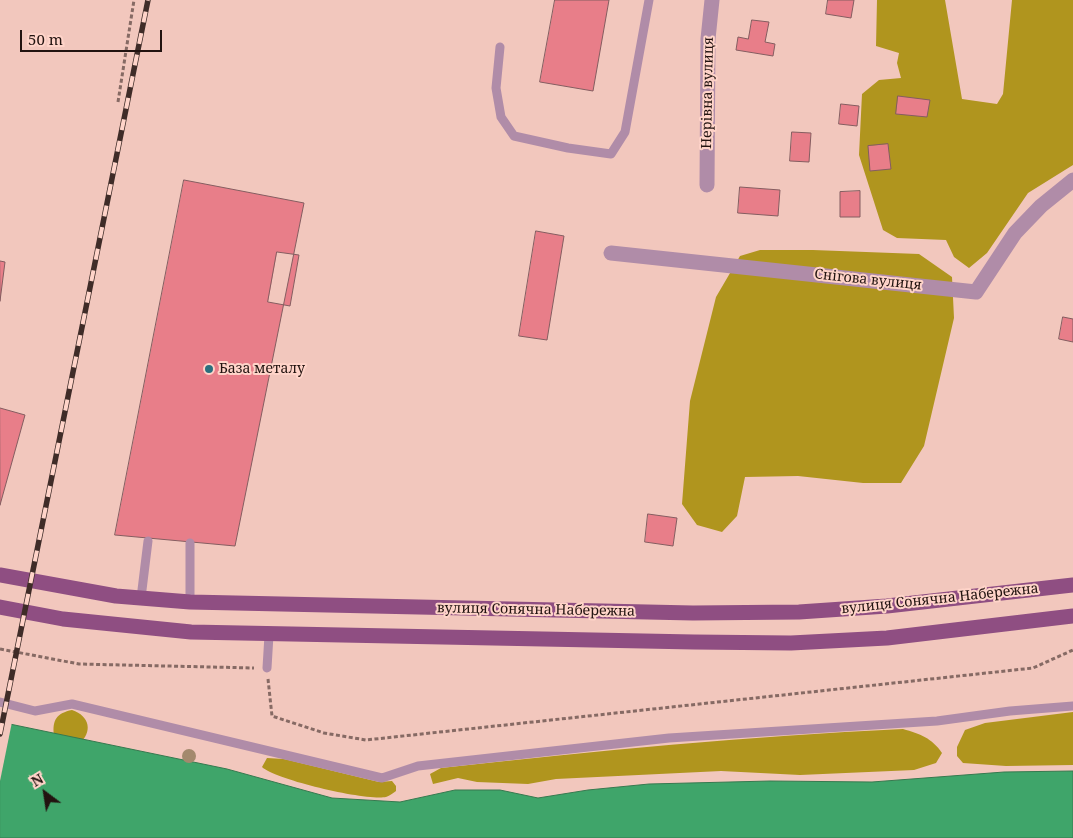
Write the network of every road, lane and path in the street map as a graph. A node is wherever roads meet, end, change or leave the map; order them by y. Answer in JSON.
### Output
{"nodes":[{"id":1,"x":134,"y":0,"type":"edge"},
{"id":2,"x":649,"y":0,"type":"edge"},
{"id":3,"x":712,"y":0,"type":"edge"},
{"id":4,"x":500,"y":47,"type":"dead end"},
{"id":5,"x":118,"y":102,"type":"dead end"},
{"id":6,"x":1073,"y":180,"type":"edge"},
{"id":7,"x":707,"y":185,"type":"dead end"},
{"id":8,"x":611,"y":253,"type":"dead end"},
{"id":9,"x":148,"y":540,"type":"dead end"},
{"id":10,"x":190,"y":543,"type":"dead end"},
{"id":11,"x":0,"y":575,"type":"edge"},
{"id":12,"x":1073,"y":584,"type":"edge"},
{"id":13,"x":141,"y":598,"type":"junction"},
{"id":14,"x":190,"y":602,"type":"junction"},
{"id":15,"x":0,"y":607,"type":"edge"},
{"id":16,"x":1073,"y":616,"type":"edge"},
{"id":17,"x":269,"y":634,"type":"junction"},
{"id":18,"x":0,"y":649,"type":"edge"},
{"id":19,"x":1073,"y":650,"type":"edge"},
{"id":20,"x":267,"y":668,"type":"junction"},
{"id":21,"x":0,"y":702,"type":"edge"},
{"id":22,"x":1073,"y":706,"type":"edge"}],
"edges":[{"from":1,"to":5,"type":"path"},
{"from":2,"to":4,"type":"lane"},
{"from":3,"to":7,"type":"street","name":"Нерівна вулиця"},
{"from":6,"to":8,"type":"street","name":"Снігова вулиця"},
{"from":9,"to":13,"type":"lane"},
{"from":10,"to":14,"type":"lane"},
{"from":11,"to":13,"type":"main road","name":"вулиця Сонячна Набережна"},
{"from":12,"to":14,"type":"main road","name":"вулиця Сонячна Набережна"},
{"from":13,"to":14,"type":"main road","name":"вулиця Сонячна Набережна"},
{"from":15,"to":17,"type":"main road"},
{"from":16,"to":17,"type":"main road"},
{"from":17,"to":20,"type":"lane"},
{"from":18,"to":20,"type":"path"},
{"from":19,"to":20,"type":"path"},
{"from":21,"to":22,"type":"lane"}]}
